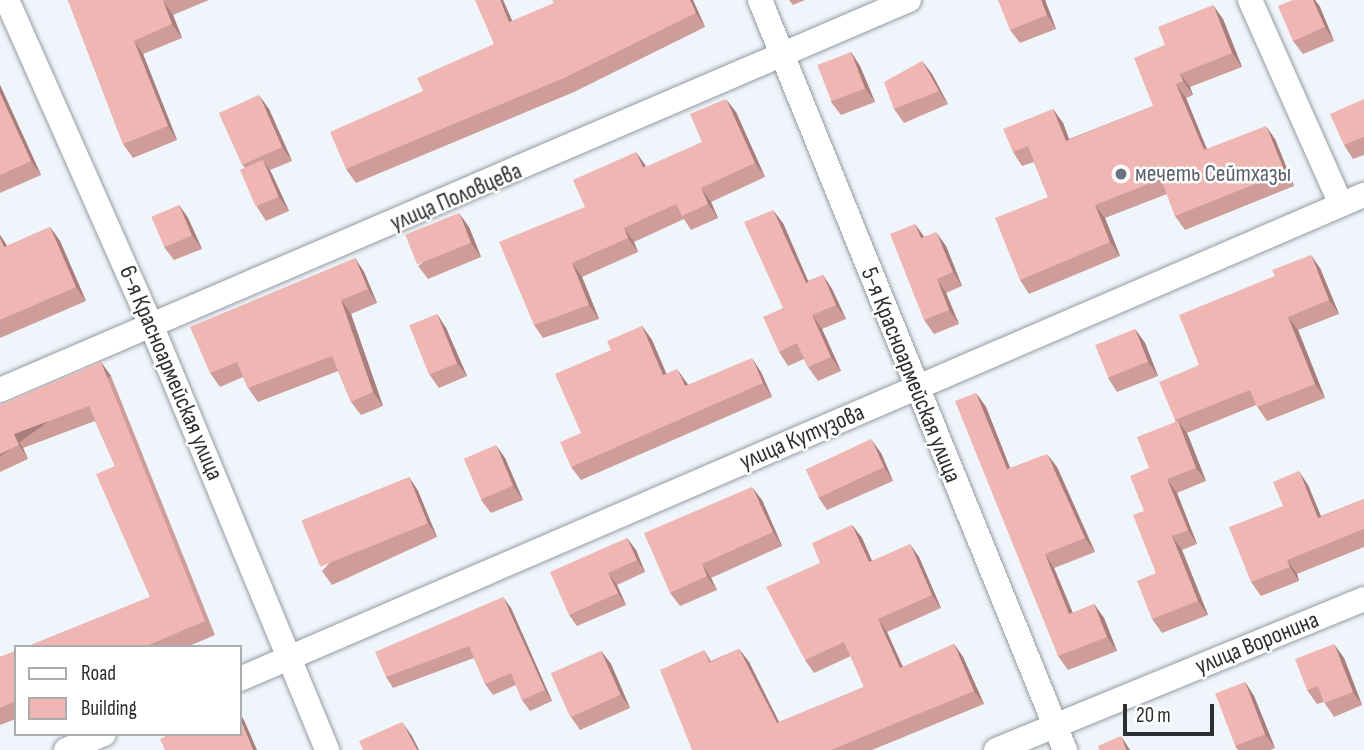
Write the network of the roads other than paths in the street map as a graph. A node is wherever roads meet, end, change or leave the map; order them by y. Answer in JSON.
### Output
{"nodes":[{"id":1,"x":7,"y":0,"type":"edge"},
{"id":2,"x":760,"y":0,"type":"edge"},
{"id":3,"x":909,"y":0,"type":"edge"},
{"id":4,"x":1250,"y":0,"type":"edge"},
{"id":5,"x":783,"y":57,"type":"junction"},
{"id":6,"x":1353,"y":200,"type":"edge"},
{"id":7,"x":152,"y":327,"type":"junction"},
{"id":8,"x":916,"y":388,"type":"junction"},
{"id":9,"x":0,"y":390,"type":"edge"},
{"id":10,"x":1364,"y":599,"type":"edge"},
{"id":11,"x":292,"y":657,"type":"junction"},
{"id":12,"x":242,"y":677,"type":"edge"},
{"id":13,"x":1055,"y":725,"type":"junction"},
{"id":14,"x":99,"y":736,"type":"edge"},
{"id":15,"x":66,"y":750,"type":"edge"},
{"id":16,"x":327,"y":750,"type":"edge"},
{"id":17,"x":996,"y":750,"type":"edge"},
{"id":18,"x":1065,"y":750,"type":"edge"}],
"edges":[{"from":1,"to":7,"type":"street","name":"6-я Красноармейская улица"},
{"from":2,"to":5,"type":"street","name":"5-я Красноармейская улица"},
{"from":3,"to":5,"type":"street","name":"улица Половцева"},
{"from":4,"to":6,"type":"street"},
{"from":5,"to":7,"type":"street","name":"улица Половцева"},
{"from":5,"to":8,"type":"street","name":"5-я Красноармейская улица"},
{"from":6,"to":8,"type":"street","name":"улица Кутузова"},
{"from":7,"to":9,"type":"street","name":"улица Половцева"},
{"from":7,"to":11,"type":"street","name":"6-я Красноармейская улица"},
{"from":8,"to":11,"type":"street","name":"улица Кутузова"},
{"from":8,"to":13,"type":"street","name":"5-я Красноармейская улица"},
{"from":10,"to":13,"type":"street","name":"улица Воронина"},
{"from":11,"to":12,"type":"street","name":"улица Кутузова"},
{"from":11,"to":16,"type":"street","name":"6-я Красноармейская улица"},
{"from":13,"to":17,"type":"street","name":"улица Воронина"},
{"from":13,"to":18,"type":"street","name":"5-я Красноармейская улица"},
{"from":14,"to":15,"type":"street"}]}
